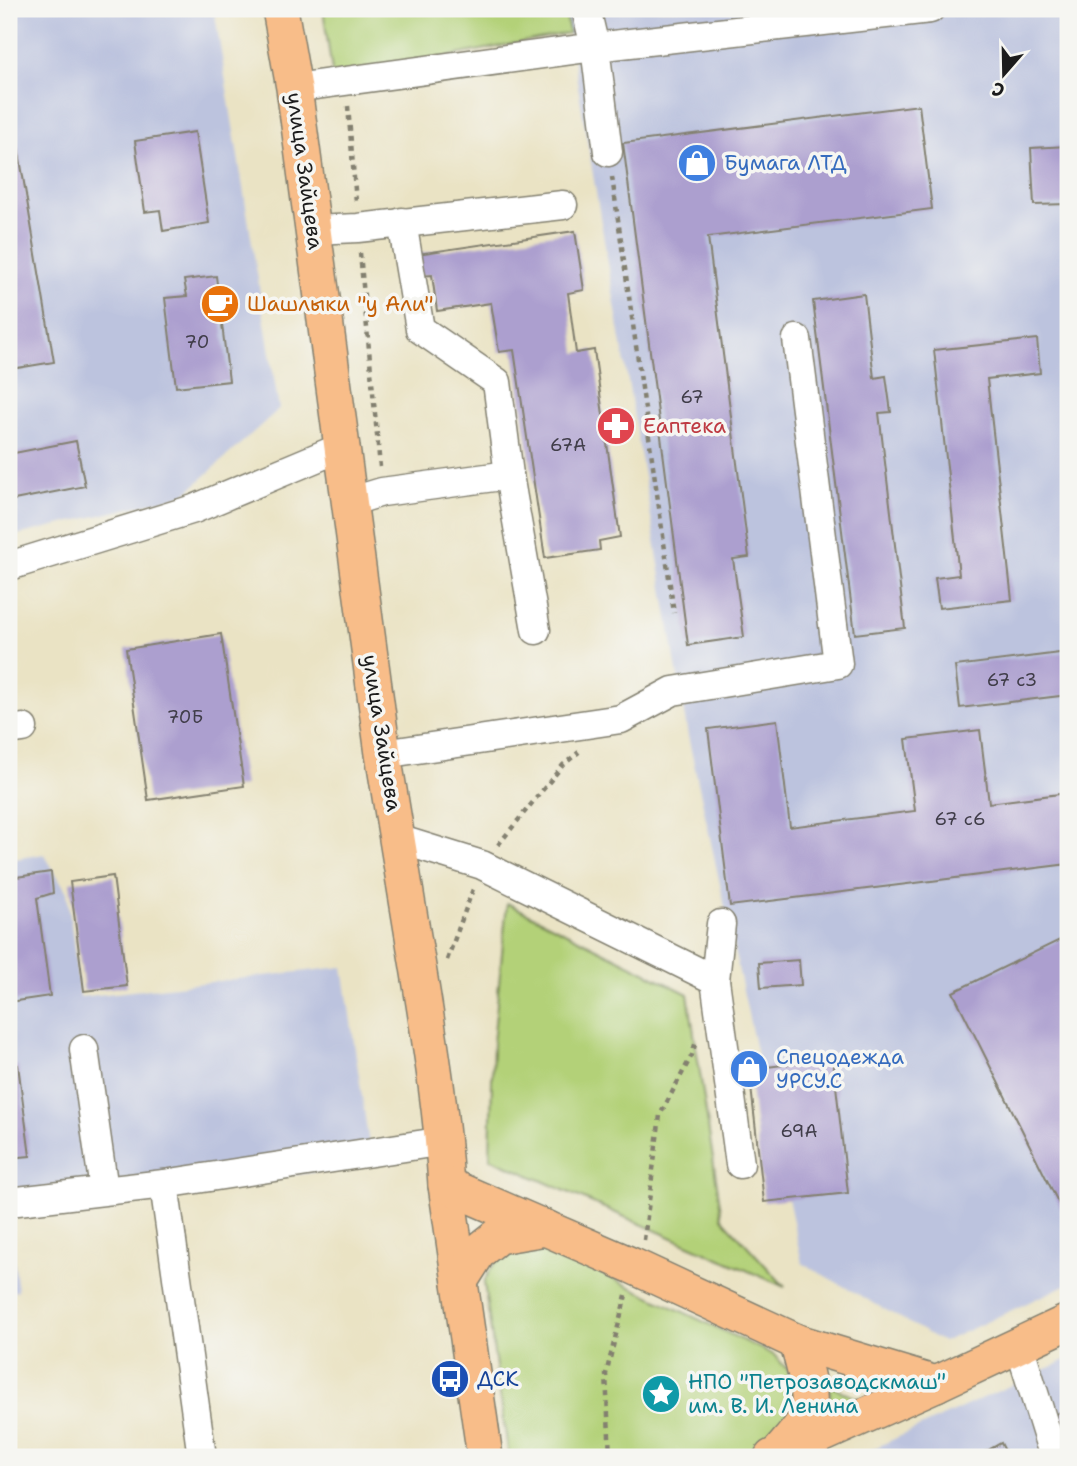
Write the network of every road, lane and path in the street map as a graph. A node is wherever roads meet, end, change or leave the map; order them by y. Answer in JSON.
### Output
{"nodes":[{"id":1,"x":279,"y":9,"type":"edge"},
{"id":2,"x":586,"y":9,"type":"edge"},
{"id":3,"x":930,"y":9,"type":"edge"},
{"id":4,"x":595,"y":47,"type":"junction"},
{"id":5,"x":346,"y":81,"type":"junction"},
{"id":6,"x":294,"y":88,"type":"junction"},
{"id":7,"x":608,"y":152,"type":"joint"},
{"id":8,"x":562,"y":205,"type":"dead end"},
{"id":9,"x":402,"y":222,"type":"junction"},
{"id":10,"x":358,"y":228,"type":"junction"},
{"id":11,"x":313,"y":230,"type":"junction"},
{"id":12,"x":797,"y":339,"type":"dead end"},
{"id":13,"x":342,"y":447,"type":"junction"},
{"id":14,"x":509,"y":475,"type":"junction"},
{"id":15,"x":366,"y":497,"type":"junction"},
{"id":16,"x":9,"y":566,"type":"edge"},
{"id":17,"x":674,"y":613,"type":"dead end"},
{"id":18,"x":536,"y":630,"type":"dead end"},
{"id":19,"x":383,"y":754,"type":"junction"},
{"id":20,"x":398,"y":839,"type":"junction"},
{"id":21,"x":721,"y":924,"type":"dead end"},
{"id":22,"x":715,"y":980,"type":"junction"},
{"id":23,"x":700,"y":1030,"type":"dead end"},
{"id":24,"x":84,"y":1049,"type":"dead end"},
{"id":25,"x":444,"y":1141,"type":"junction"},
{"id":26,"x":740,"y":1164,"type":"dead end"},
{"id":27,"x":164,"y":1184,"type":"junction"},
{"id":28,"x":446,"y":1185,"type":"junction"},
{"id":29,"x":104,"y":1190,"type":"junction"},
{"id":30,"x":9,"y":1202,"type":"edge"},
{"id":31,"x":546,"y":1228,"type":"junction"},
{"id":32,"x":644,"y":1250,"type":"junction"},
{"id":33,"x":460,"y":1281,"type":"junction"},
{"id":34,"x":1068,"y":1322,"type":"edge"},
{"id":35,"x":797,"y":1342,"type":"junction"},
{"id":36,"x":1019,"y":1345,"type":"junction"},
{"id":37,"x":936,"y":1384,"type":"junction"},
{"id":38,"x":775,"y":1456,"type":"edge"},
{"id":39,"x":202,"y":1457,"type":"edge"},
{"id":40,"x":485,"y":1457,"type":"edge"},
{"id":41,"x":610,"y":1457,"type":"edge"},
{"id":42,"x":1054,"y":1457,"type":"edge"}],
"edges":[{"from":1,"to":6,"type":"main road","name":"улица Зайцева"},
{"from":2,"to":4,"type":"lane"},
{"from":3,"to":4,"type":"lane"},
{"from":4,"to":5,"type":"lane"},
{"from":4,"to":7,"type":"lane"},
{"from":5,"to":6,"type":"lane"},
{"from":5,"to":10,"type":"path"},
{"from":6,"to":11,"type":"main road","name":"улица Зайцева"},
{"from":7,"to":17,"type":"path"},
{"from":8,"to":9,"type":"lane"},
{"from":9,"to":10,"type":"lane"},
{"from":9,"to":14,"type":"lane"},
{"from":10,"to":11,"type":"lane"},
{"from":10,"to":15,"type":"path"},
{"from":11,"to":13,"type":"main road","name":"улица Зайцева"},
{"from":12,"to":19,"type":"lane"},
{"from":13,"to":15,"type":"main road","name":"улица Зайцева"},
{"from":13,"to":16,"type":"lane"},
{"from":14,"to":15,"type":"lane"},
{"from":14,"to":18,"type":"lane"},
{"from":15,"to":19,"type":"main road","name":"улица Зайцева"},
{"from":19,"to":20,"type":"main road","name":"улица Зайцева"},
{"from":20,"to":22,"type":"lane"},
{"from":20,"to":25,"type":"main road","name":"улица Зайцева"},
{"from":21,"to":22,"type":"lane"},
{"from":22,"to":26,"type":"lane"},
{"from":23,"to":32,"type":"path"},
{"from":24,"to":29,"type":"lane"},
{"from":25,"to":27,"type":"lane"},
{"from":25,"to":28,"type":"main road","name":"улица Зайцева"},
{"from":27,"to":29,"type":"lane"},
{"from":27,"to":39,"type":"lane"},
{"from":28,"to":31,"type":"main road"},
{"from":28,"to":33,"type":"main road","name":"улица Зайцева"},
{"from":29,"to":30,"type":"lane"},
{"from":31,"to":32,"type":"main road"},
{"from":31,"to":33,"type":"main road"},
{"from":32,"to":35,"type":"main road"},
{"from":32,"to":41,"type":"path"},
{"from":33,"to":40,"type":"main road","name":"улица Зайцева"},
{"from":34,"to":36,"type":"main road"},
{"from":35,"to":37,"type":"main road"},
{"from":35,"to":38,"type":"main road"},
{"from":36,"to":37,"type":"main road"},
{"from":36,"to":42,"type":"lane"},
{"from":37,"to":38,"type":"main road"}]}
